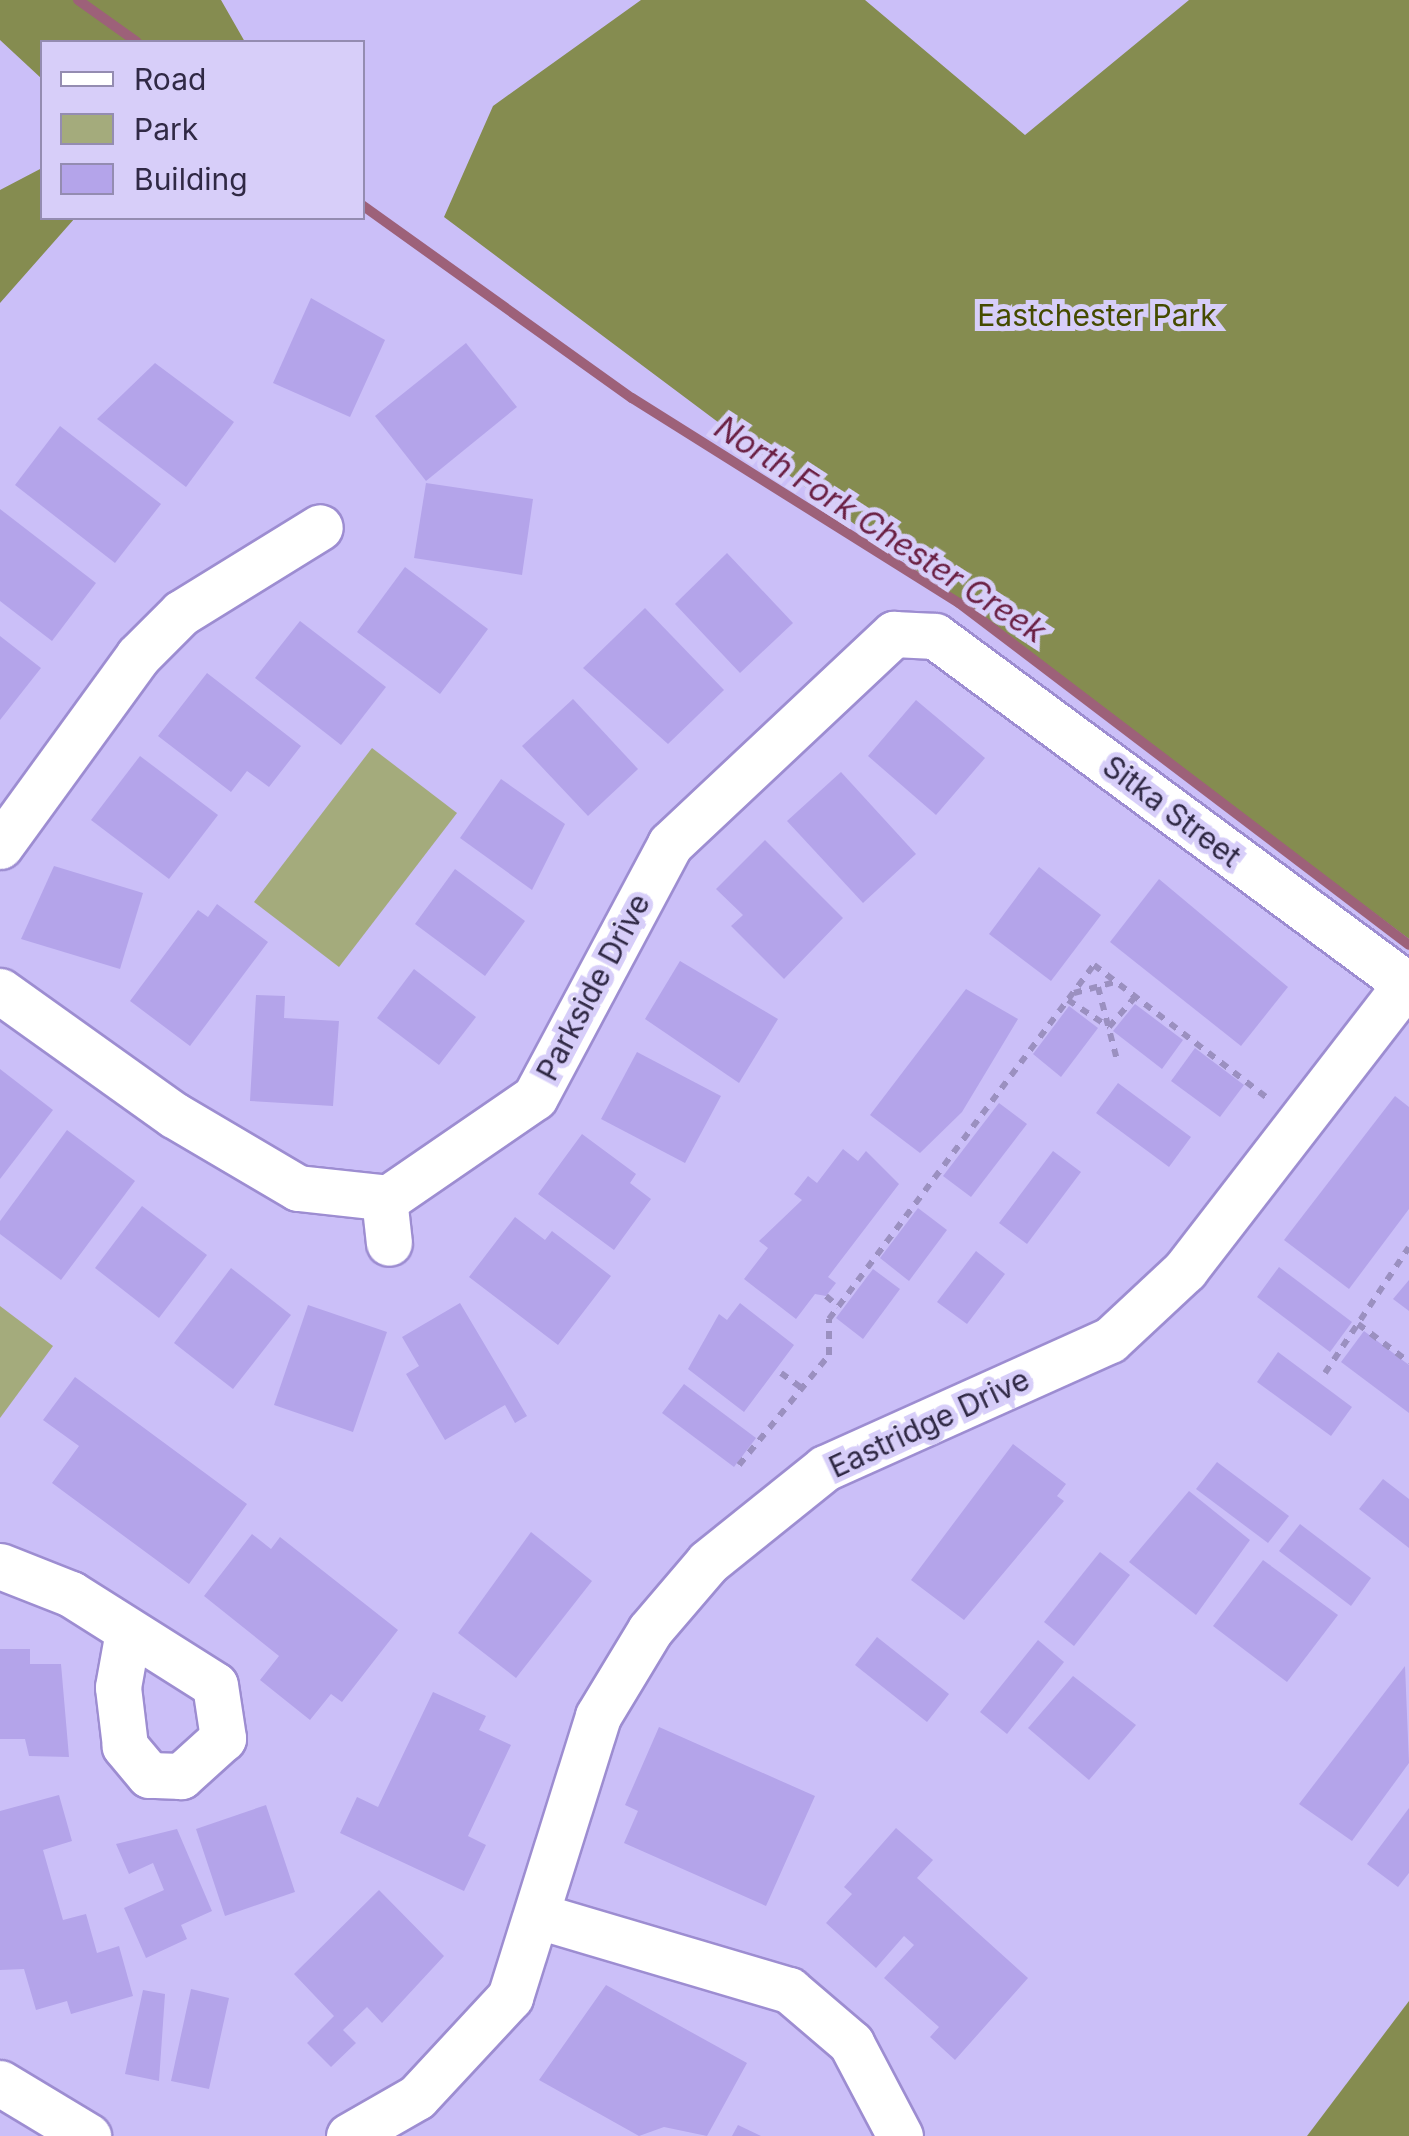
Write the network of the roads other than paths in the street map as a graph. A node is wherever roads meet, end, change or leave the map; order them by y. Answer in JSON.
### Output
{"nodes":[{"id":1,"x":320,"y":526,"type":"dead end"},
{"id":2,"x":935,"y":636,"type":"joint"},
{"id":3,"x":0,"y":846,"type":"edge"},
{"id":4,"x":1408,"y":986,"type":"edge"},
{"id":5,"x":0,"y":991,"type":"edge"},
{"id":6,"x":384,"y":1198,"type":"junction"},
{"id":7,"x":389,"y":1243,"type":"dead end"},
{"id":8,"x":0,"y":1566,"type":"edge"},
{"id":9,"x":126,"y":1637,"type":"dead end"},
{"id":10,"x":542,"y":1916,"type":"junction"},
{"id":11,"x":0,"y":2083,"type":"edge"},
{"id":12,"x":88,"y":2136,"type":"edge"},
{"id":13,"x":349,"y":2136,"type":"edge"},
{"id":14,"x":900,"y":2136,"type":"edge"}],
"edges":[{"from":1,"to":3,"type":"street"},
{"from":2,"to":4,"type":"street","name":"Sitka Street"},
{"from":2,"to":6,"type":"street","name":"Parkside Drive"},
{"from":4,"to":10,"type":"street","name":"Eastridge Drive"},
{"from":5,"to":6,"type":"street"},
{"from":6,"to":7,"type":"street"},
{"from":8,"to":9,"type":"street"},
{"from":10,"to":13,"type":"street","name":"Eastridge Drive"},
{"from":10,"to":14,"type":"street"},
{"from":11,"to":12,"type":"street"}]}
